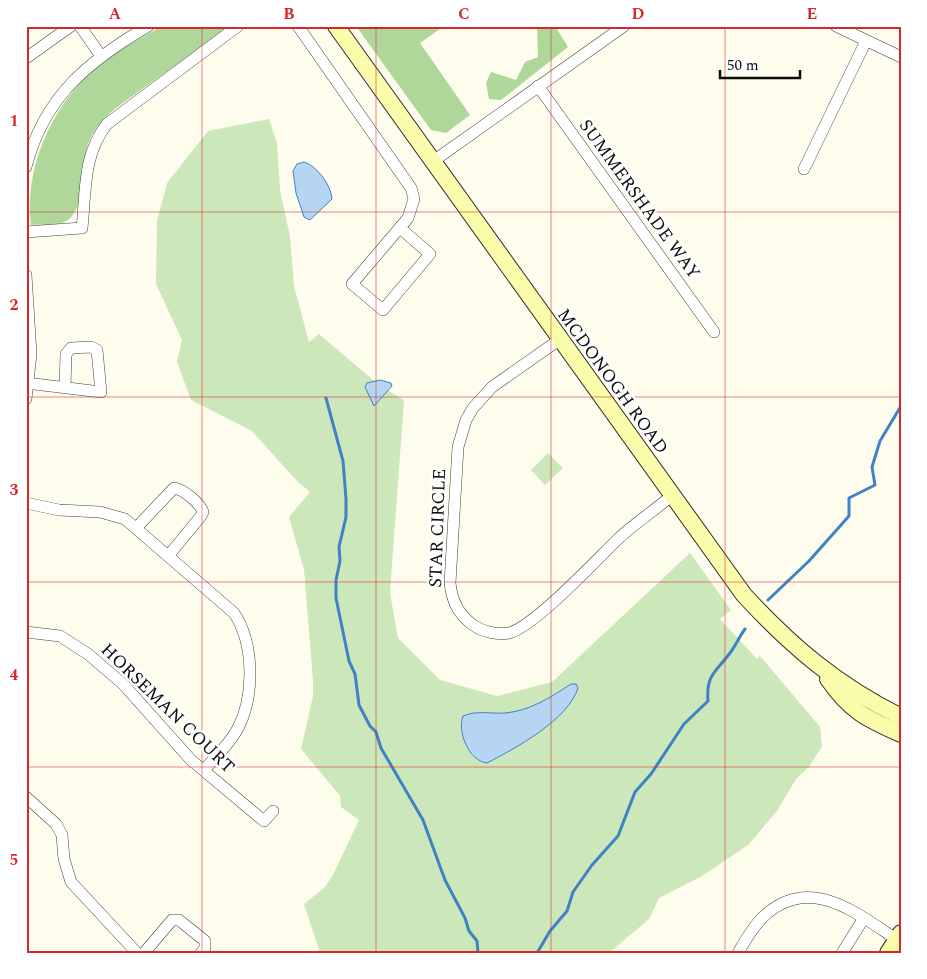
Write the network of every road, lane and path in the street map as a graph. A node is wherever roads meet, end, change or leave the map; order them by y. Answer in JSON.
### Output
{"nodes":[{"id":1,"x":71,"y":26,"type":"edge"},
{"id":2,"x":80,"y":26,"type":"edge"},
{"id":3,"x":148,"y":26,"type":"edge"},
{"id":4,"x":238,"y":26,"type":"edge"},
{"id":5,"x":298,"y":26,"type":"edge"},
{"id":6,"x":336,"y":26,"type":"edge"},
{"id":7,"x":624,"y":26,"type":"edge"},
{"id":8,"x":836,"y":26,"type":"edge"},
{"id":9,"x":866,"y":41,"type":"junction"},
{"id":10,"x":101,"y":56,"type":"junction"},
{"id":11,"x":901,"y":57,"type":"edge"},
{"id":12,"x":26,"y":58,"type":"edge"},
{"id":13,"x":538,"y":86,"type":"junction"},
{"id":14,"x":432,"y":162,"type":"junction"},
{"id":15,"x":26,"y":168,"type":"edge"},
{"id":16,"x":804,"y":169,"type":"dead end"},
{"id":17,"x":400,"y":228,"type":"junction"},
{"id":18,"x":26,"y":232,"type":"edge"},
{"id":19,"x":26,"y":275,"type":"edge"},
{"id":20,"x":714,"y":332,"type":"dead end"},
{"id":21,"x":559,"y":340,"type":"junction"},
{"id":22,"x":27,"y":383,"type":"edge"},
{"id":23,"x":64,"y":387,"type":"junction"},
{"id":24,"x":26,"y":399,"type":"edge"},
{"id":25,"x":671,"y":496,"type":"junction"},
{"id":26,"x":26,"y":503,"type":"edge"},
{"id":27,"x":137,"y":527,"type":"junction"},
{"id":28,"x":169,"y":555,"type":"junction"},
{"id":29,"x":26,"y":632,"type":"edge"},
{"id":30,"x":821,"y":669,"type":"junction"},
{"id":31,"x":901,"y":717,"type":"edge"},
{"id":32,"x":901,"y":734,"type":"edge"},
{"id":33,"x":204,"y":770,"type":"junction"},
{"id":34,"x":26,"y":797,"type":"edge"},
{"id":35,"x":272,"y":811,"type":"dead end"},
{"id":36,"x":864,"y":918,"type":"junction"},
{"id":37,"x":895,"y":942,"type":"edge"},
{"id":38,"x":137,"y":953,"type":"edge"},
{"id":39,"x":144,"y":953,"type":"edge"},
{"id":40,"x":201,"y":953,"type":"edge"},
{"id":41,"x":738,"y":953,"type":"edge"},
{"id":42,"x":842,"y":953,"type":"edge"}],
"edges":[{"from":1,"to":12,"type":"street"},
{"from":2,"to":10,"type":"street"},
{"from":3,"to":10,"type":"street"},
{"from":4,"to":18,"type":"street"},
{"from":5,"to":17,"type":"street"},
{"from":6,"to":14,"type":"main road","name":"MCDONOGH ROAD"},
{"from":7,"to":13,"type":"street"},
{"from":8,"to":9,"type":"street"},
{"from":9,"to":11,"type":"street"},
{"from":9,"to":16,"type":"street"},
{"from":10,"to":15,"type":"street"},
{"from":13,"to":14,"type":"street"},
{"from":13,"to":20,"type":"street","name":"SUMMERSHADE WAY"},
{"from":14,"to":21,"type":"main road","name":"MCDONOGH ROAD"},
{"from":17,"to":17,"type":"street"},
{"from":19,"to":22,"type":"street"},
{"from":21,"to":25,"type":"main road","name":"MCDONOGH ROAD"},
{"from":21,"to":25,"type":"street","name":"STAR CIRCLE"},
{"from":22,"to":23,"type":"street"},
{"from":22,"to":24,"type":"street"},
{"from":23,"to":23,"type":"street"},
{"from":25,"to":30,"type":"main road","name":"MCDONOGH ROAD"},
{"from":26,"to":27,"type":"street"},
{"from":27,"to":28,"type":"street"},
{"from":27,"to":28,"type":"street"},
{"from":28,"to":33,"type":"street"},
{"from":29,"to":33,"type":"street","name":"HORSEMAN COURT"},
{"from":30,"to":31,"type":"main road","name":"MCDONOGH ROAD"},
{"from":30,"to":32,"type":"main road"},
{"from":33,"to":35,"type":"street","name":"HORSEMAN COURT"},
{"from":34,"to":38,"type":"street"},
{"from":36,"to":37,"type":"street"},
{"from":36,"to":41,"type":"street"},
{"from":36,"to":42,"type":"street"},
{"from":39,"to":40,"type":"street"}]}
